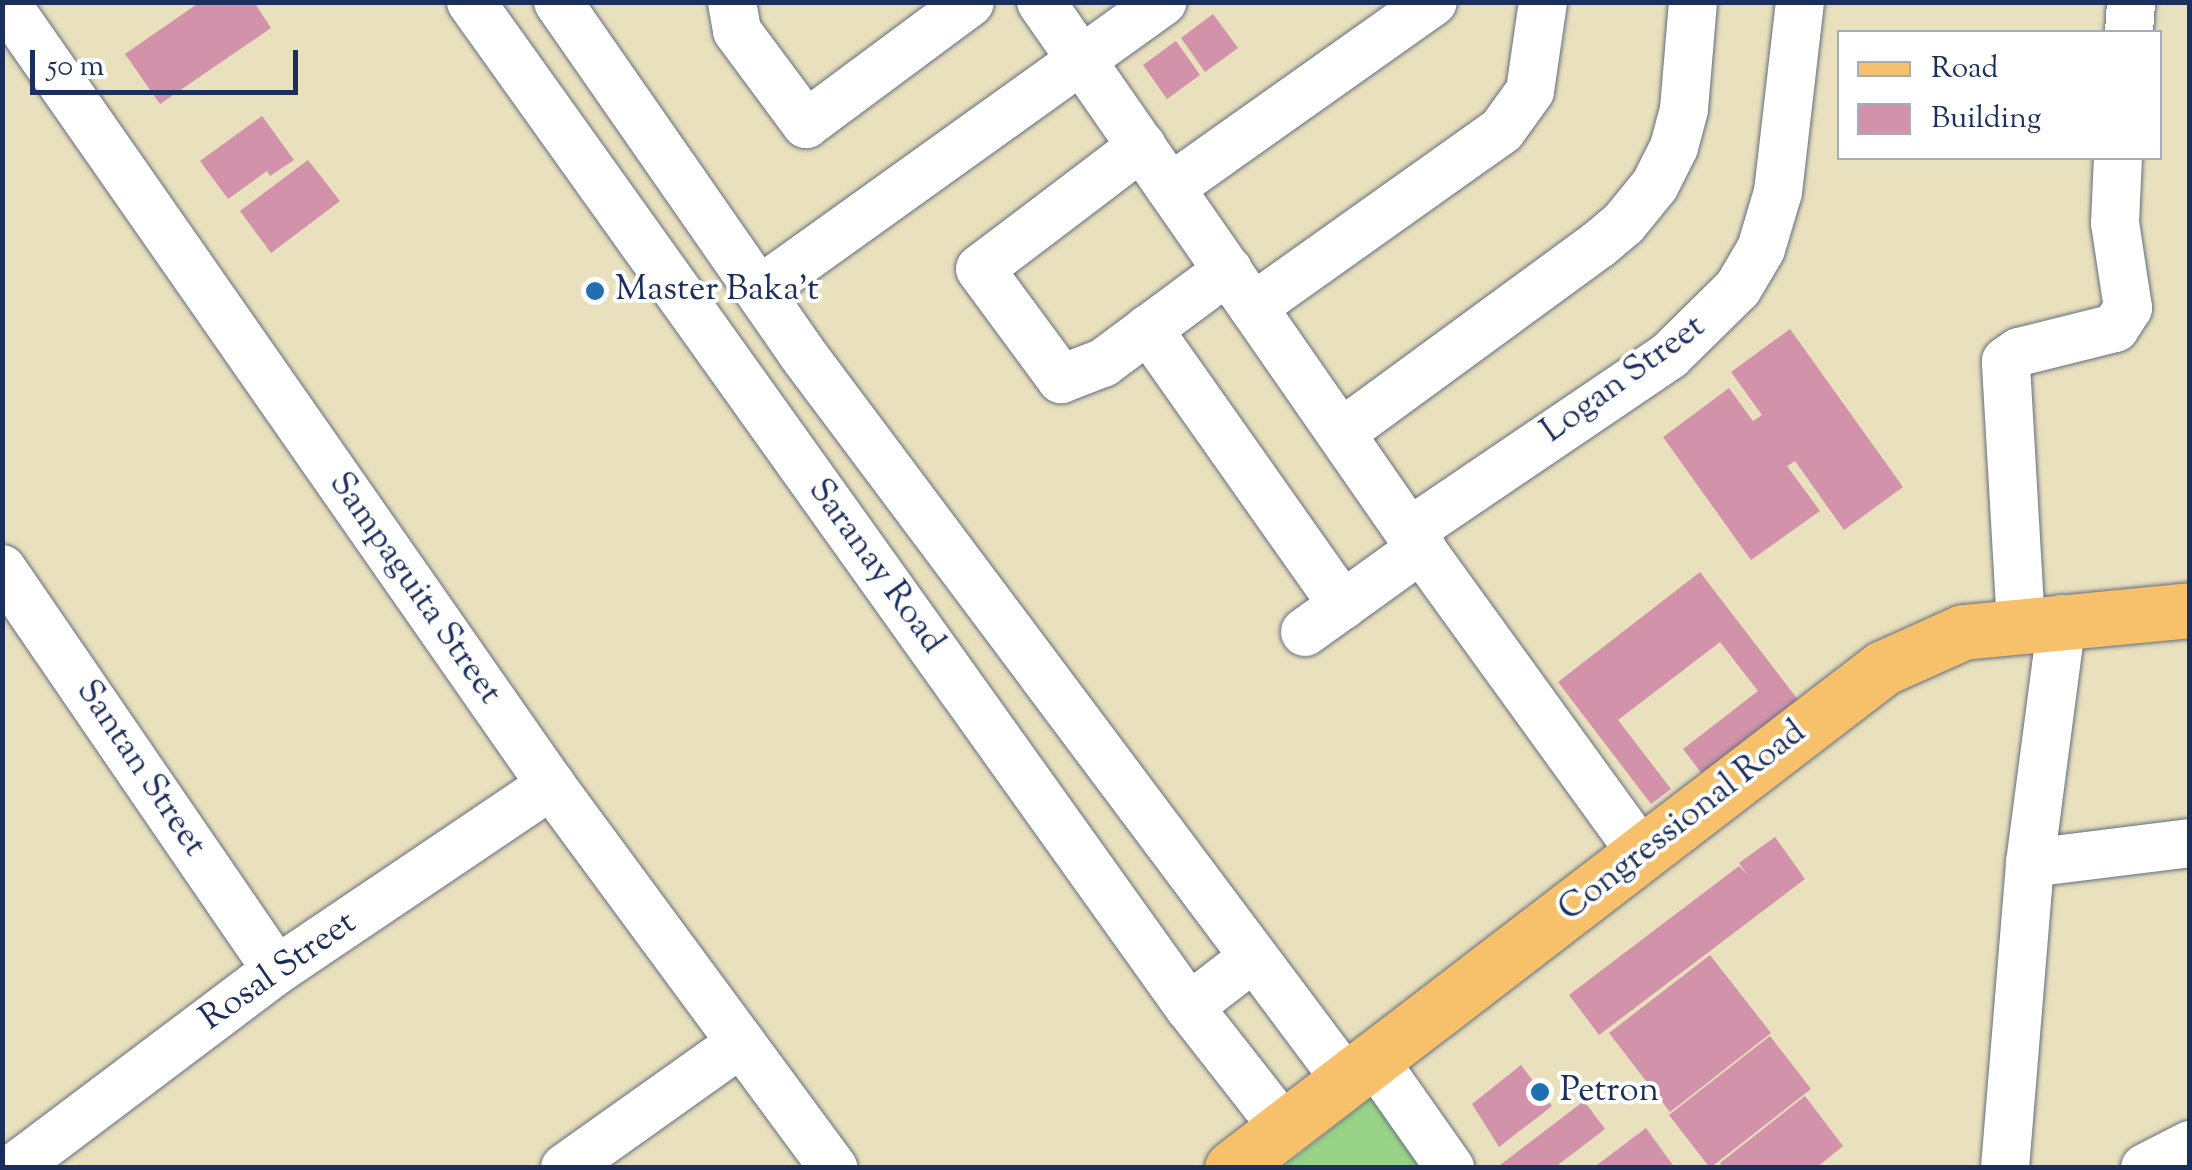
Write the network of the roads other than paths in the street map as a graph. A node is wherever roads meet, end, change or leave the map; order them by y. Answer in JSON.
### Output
{"nodes":[{"id":1,"x":471,"y":2,"type":"edge"},
{"id":2,"x":558,"y":2,"type":"edge"},
{"id":3,"x":732,"y":2,"type":"edge"},
{"id":4,"x":970,"y":2,"type":"edge"},
{"id":5,"x":1041,"y":2,"type":"edge"},
{"id":6,"x":1162,"y":2,"type":"edge"},
{"id":7,"x":1433,"y":2,"type":"edge"},
{"id":8,"x":1543,"y":2,"type":"edge"},
{"id":9,"x":1694,"y":2,"type":"edge"},
{"id":10,"x":1800,"y":2,"type":"edge"},
{"id":11,"x":2131,"y":2,"type":"edge"},
{"id":12,"x":3,"y":3,"type":"edge"},
{"id":13,"x":2128,"y":30,"type":"edge"},
{"id":14,"x":1082,"y":61,"type":"junction"},
{"id":15,"x":1142,"y":146,"type":"junction"},
{"id":16,"x":2118,"y":160,"type":"edge"},
{"id":17,"x":1170,"y":188,"type":"junction"},
{"id":18,"x":1240,"y":288,"type":"junction"},
{"id":19,"x":760,"y":290,"type":"junction"},
{"id":20,"x":1148,"y":330,"type":"junction"},
{"id":21,"x":1341,"y":433,"type":"junction"},
{"id":22,"x":1415,"y":540,"type":"junction"},
{"id":23,"x":2,"y":568,"type":"edge"},
{"id":24,"x":1343,"y":605,"type":"junction"},
{"id":25,"x":2190,"y":610,"type":"edge"},
{"id":26,"x":2041,"y":622,"type":"junction"},
{"id":27,"x":1304,"y":632,"type":"dead end"},
{"id":28,"x":551,"y":785,"type":"junction"},
{"id":29,"x":2190,"y":843,"type":"edge"},
{"id":30,"x":1642,"y":854,"type":"junction"},
{"id":31,"x":2030,"y":863,"type":"junction"},
{"id":32,"x":1254,"y":956,"type":"junction"},
{"id":33,"x":277,"y":970,"type":"junction"},
{"id":34,"x":1189,"y":1006,"type":"junction"},
{"id":35,"x":741,"y":1043,"type":"junction"},
{"id":36,"x":1359,"y":1068,"type":"junction"},
{"id":37,"x":1283,"y":1127,"type":"junction"},
{"id":38,"x":2190,"y":1144,"type":"edge"},
{"id":39,"x":14,"y":1168,"type":"edge"},
{"id":40,"x":564,"y":1168,"type":"edge"},
{"id":41,"x":833,"y":1168,"type":"edge"},
{"id":42,"x":1232,"y":1168,"type":"edge"},
{"id":43,"x":1450,"y":1168,"type":"edge"},
{"id":44,"x":2004,"y":1168,"type":"edge"},
{"id":45,"x":2145,"y":1168,"type":"edge"}],
"edges":[{"from":1,"to":34,"type":"street","name":"Saranay Road"},
{"from":2,"to":19,"type":"street","name":"Saranay Road"},
{"from":3,"to":4,"type":"street"},
{"from":5,"to":14,"type":"street"},
{"from":6,"to":14,"type":"street"},
{"from":7,"to":17,"type":"street"},
{"from":8,"to":18,"type":"street"},
{"from":9,"to":21,"type":"street"},
{"from":10,"to":22,"type":"street","name":"Logan Street"},
{"from":11,"to":13,"type":"street"},
{"from":12,"to":28,"type":"street","name":"Sampaguita Street"},
{"from":14,"to":15,"type":"street"},
{"from":14,"to":19,"type":"street"},
{"from":15,"to":17,"type":"street"},
{"from":15,"to":20,"type":"street"},
{"from":16,"to":26,"type":"street"},
{"from":17,"to":18,"type":"street"},
{"from":18,"to":20,"type":"street"},
{"from":18,"to":21,"type":"street"},
{"from":19,"to":32,"type":"street","name":"Saranay Road"},
{"from":20,"to":24,"type":"street"},
{"from":21,"to":22,"type":"street"},
{"from":22,"to":24,"type":"street","name":"Logan Street"},
{"from":22,"to":30,"type":"street"},
{"from":23,"to":33,"type":"street","name":"Santan Street"},
{"from":24,"to":27,"type":"street","name":"Logan Street"},
{"from":25,"to":26,"type":"main road","name":"Congressional Road"},
{"from":26,"to":30,"type":"main road","name":"Congressional Road"},
{"from":26,"to":31,"type":"street"},
{"from":28,"to":33,"type":"street","name":"Rosal Street"},
{"from":28,"to":35,"type":"street","name":"Sampaguita Street"},
{"from":29,"to":31,"type":"street"},
{"from":30,"to":36,"type":"main road","name":"Congressional Road"},
{"from":31,"to":44,"type":"street"},
{"from":32,"to":34,"type":"street"},
{"from":32,"to":36,"type":"street","name":"Saranay Road"},
{"from":33,"to":39,"type":"street","name":"Rosal Street"},
{"from":34,"to":37,"type":"street","name":"Saranay Road"},
{"from":35,"to":40,"type":"street"},
{"from":35,"to":41,"type":"street","name":"Sampaguita Street"},
{"from":36,"to":37,"type":"main road","name":"Congressional Road"},
{"from":36,"to":43,"type":"street","name":"Saranay Road"},
{"from":37,"to":42,"type":"main road","name":"Congressional Road"},
{"from":38,"to":45,"type":"street"}]}
